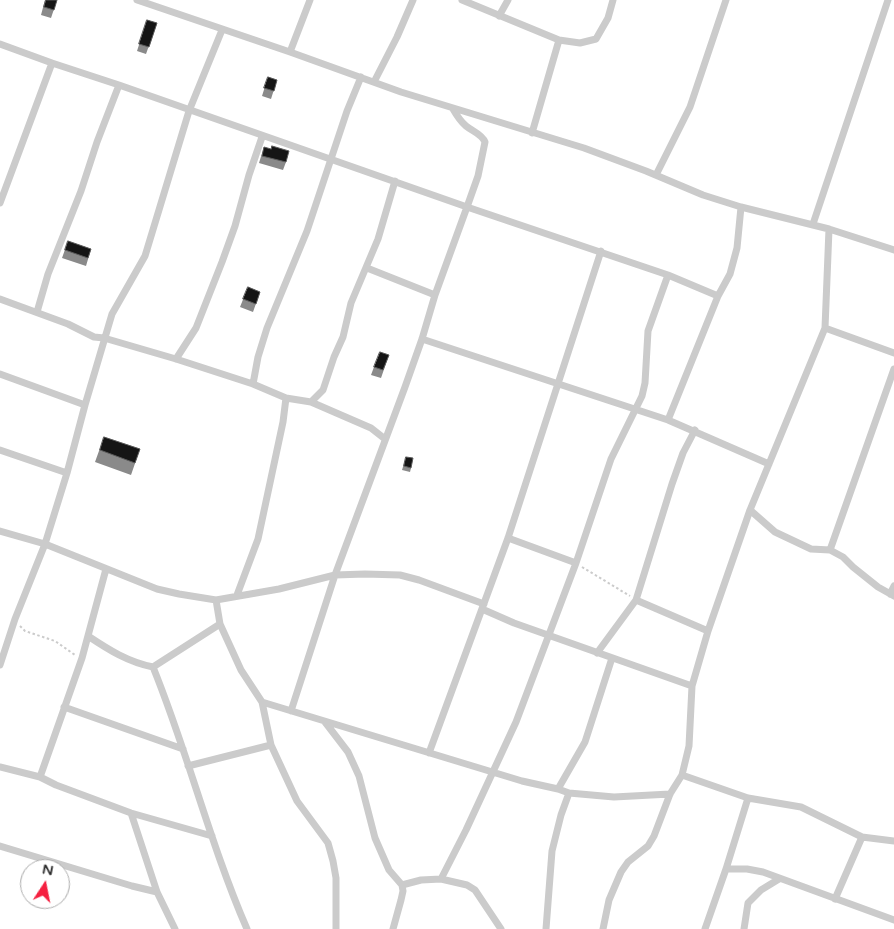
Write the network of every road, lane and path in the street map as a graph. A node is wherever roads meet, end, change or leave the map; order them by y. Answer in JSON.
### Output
{"nodes":[{"id":1,"x":137,"y":0,"type":"edge"},
{"id":2,"x":310,"y":0,"type":"edge"},
{"id":3,"x":412,"y":0,"type":"edge"},
{"id":4,"x":462,"y":0,"type":"edge"},
{"id":5,"x":508,"y":0,"type":"edge"},
{"id":6,"x":613,"y":0,"type":"edge"},
{"id":7,"x":726,"y":0,"type":"edge"},
{"id":8,"x":888,"y":0,"type":"edge"},
{"id":9,"x":499,"y":16,"type":"junction"},
{"id":10,"x":222,"y":30,"type":"junction"},
{"id":11,"x":559,"y":40,"type":"junction"},
{"id":12,"x":0,"y":44,"type":"edge"},
{"id":13,"x":290,"y":52,"type":"junction"},
{"id":14,"x":52,"y":63,"type":"junction"},
{"id":15,"x":361,"y":76,"type":"junction"},
{"id":16,"x":374,"y":82,"type":"junction"},
{"id":17,"x":118,"y":85,"type":"junction"},
{"id":18,"x":453,"y":109,"type":"junction"},
{"id":19,"x":189,"y":111,"type":"junction"},
{"id":20,"x":532,"y":133,"type":"junction"},
{"id":21,"x":262,"y":137,"type":"junction"},
{"id":22,"x":331,"y":159,"type":"junction"},
{"id":23,"x":656,"y":175,"type":"junction"},
{"id":24,"x":395,"y":181,"type":"junction"},
{"id":25,"x":0,"y":203,"type":"edge"},
{"id":26,"x":467,"y":207,"type":"junction"},
{"id":27,"x":741,"y":207,"type":"junction"},
{"id":28,"x":813,"y":224,"type":"junction"},
{"id":29,"x":829,"y":229,"type":"junction"},
{"id":30,"x":894,"y":250,"type":"edge"},
{"id":31,"x":601,"y":251,"type":"junction"},
{"id":32,"x":367,"y":268,"type":"junction"},
{"id":33,"x":668,"y":275,"type":"junction"},
{"id":34,"x":435,"y":295,"type":"junction"},
{"id":35,"x":718,"y":296,"type":"junction"},
{"id":36,"x":0,"y":299,"type":"edge"},
{"id":37,"x":37,"y":312,"type":"junction"},
{"id":38,"x":825,"y":328,"type":"junction"},
{"id":39,"x":104,"y":338,"type":"junction"},
{"id":40,"x":422,"y":339,"type":"junction"},
{"id":41,"x":894,"y":353,"type":"edge"},
{"id":42,"x":176,"y":359,"type":"junction"},
{"id":43,"x":894,"y":369,"type":"edge"},
{"id":44,"x":0,"y":374,"type":"edge"},
{"id":45,"x":253,"y":384,"type":"junction"},
{"id":46,"x":558,"y":384,"type":"junction"},
{"id":47,"x":286,"y":398,"type":"junction"},
{"id":48,"x":311,"y":402,"type":"junction"},
{"id":49,"x":85,"y":405,"type":"junction"},
{"id":50,"x":634,"y":409,"type":"junction"},
{"id":51,"x":668,"y":420,"type":"junction"},
{"id":52,"x":695,"y":430,"type":"junction"},
{"id":53,"x":385,"y":439,"type":"junction"},
{"id":54,"x":0,"y":450,"type":"edge"},
{"id":55,"x":769,"y":464,"type":"junction"},
{"id":56,"x":68,"y":473,"type":"junction"},
{"id":57,"x":750,"y":510,"type":"junction"},
{"id":58,"x":0,"y":531,"type":"edge"},
{"id":59,"x":508,"y":538,"type":"junction"},
{"id":60,"x":45,"y":544,"type":"junction"},
{"id":61,"x":830,"y":550,"type":"junction"},
{"id":62,"x":576,"y":563,"type":"junction"},
{"id":63,"x":106,"y":569,"type":"junction"},
{"id":64,"x":335,"y":575,"type":"junction"},
{"id":65,"x":894,"y":586,"type":"edge"},
{"id":66,"x":892,"y":595,"type":"edge"},
{"id":67,"x":237,"y":596,"type":"junction"},
{"id":68,"x":216,"y":600,"type":"junction"},
{"id":69,"x":636,"y":600,"type":"junction"},
{"id":70,"x":483,"y":606,"type":"junction"},
{"id":71,"x":15,"y":619,"type":"junction"},
{"id":72,"x":220,"y":624,"type":"junction"},
{"id":73,"x":708,"y":631,"type":"junction"},
{"id":74,"x":548,"y":635,"type":"junction"},
{"id":75,"x":88,"y":636,"type":"junction"},
{"id":76,"x":597,"y":652,"type":"junction"},
{"id":77,"x":82,"y":658,"type":"junction"},
{"id":78,"x":612,"y":658,"type":"junction"},
{"id":79,"x":0,"y":665,"type":"edge"},
{"id":80,"x":153,"y":667,"type":"junction"},
{"id":81,"x":692,"y":686,"type":"junction"},
{"id":82,"x":262,"y":702,"type":"junction"},
{"id":83,"x":64,"y":707,"type":"junction"},
{"id":84,"x":291,"y":712,"type":"junction"},
{"id":85,"x":325,"y":722,"type":"junction"},
{"id":86,"x":271,"y":745,"type":"junction"},
{"id":87,"x":183,"y":749,"type":"junction"},
{"id":88,"x":429,"y":753,"type":"junction"},
{"id":89,"x":188,"y":766,"type":"junction"},
{"id":90,"x":0,"y":767,"type":"edge"},
{"id":91,"x":493,"y":772,"type":"junction"},
{"id":92,"x":682,"y":775,"type":"junction"},
{"id":93,"x":40,"y":777,"type":"junction"},
{"id":94,"x":558,"y":789,"type":"junction"},
{"id":95,"x":568,"y":793,"type":"junction"},
{"id":96,"x":670,"y":794,"type":"junction"},
{"id":97,"x":748,"y":798,"type":"junction"},
{"id":98,"x":131,"y":813,"type":"junction"},
{"id":99,"x":212,"y":836,"type":"junction"},
{"id":100,"x":862,"y":836,"type":"junction"},
{"id":101,"x":894,"y":841,"type":"edge"},
{"id":102,"x":0,"y":846,"type":"edge"},
{"id":103,"x":726,"y":869,"type":"junction"},
{"id":104,"x":441,"y":879,"type":"junction"},
{"id":105,"x":779,"y":879,"type":"junction"},
{"id":106,"x":402,"y":885,"type":"junction"},
{"id":107,"x":157,"y":892,"type":"junction"},
{"id":108,"x":835,"y":899,"type":"junction"},
{"id":109,"x":894,"y":920,"type":"edge"},
{"id":110,"x":175,"y":929,"type":"edge"},
{"id":111,"x":247,"y":929,"type":"edge"},
{"id":112,"x":336,"y":929,"type":"edge"},
{"id":113,"x":393,"y":929,"type":"edge"},
{"id":114,"x":501,"y":929,"type":"edge"},
{"id":115,"x":546,"y":929,"type":"edge"},
{"id":116,"x":603,"y":929,"type":"edge"},
{"id":117,"x":705,"y":929,"type":"edge"},
{"id":118,"x":744,"y":929,"type":"edge"}],
"edges":[{"from":1,"to":10,"type":"street"},
{"from":2,"to":13,"type":"street"},
{"from":3,"to":16,"type":"street"},
{"from":4,"to":9,"type":"street"},
{"from":5,"to":9,"type":"street"},
{"from":6,"to":11,"type":"street"},
{"from":7,"to":23,"type":"street"},
{"from":8,"to":28,"type":"street"},
{"from":9,"to":11,"type":"street"},
{"from":10,"to":13,"type":"street"},
{"from":10,"to":19,"type":"street"},
{"from":11,"to":20,"type":"street"},
{"from":12,"to":14,"type":"street"},
{"from":13,"to":15,"type":"street"},
{"from":14,"to":17,"type":"street"},
{"from":14,"to":25,"type":"street"},
{"from":15,"to":16,"type":"street"},
{"from":15,"to":22,"type":"street"},
{"from":16,"to":18,"type":"street"},
{"from":17,"to":19,"type":"street"},
{"from":17,"to":37,"type":"street"},
{"from":18,"to":20,"type":"street"},
{"from":18,"to":26,"type":"street"},
{"from":19,"to":21,"type":"street"},
{"from":19,"to":39,"type":"street"},
{"from":20,"to":23,"type":"street"},
{"from":21,"to":22,"type":"street"},
{"from":21,"to":42,"type":"street"},
{"from":22,"to":24,"type":"street"},
{"from":22,"to":45,"type":"street"},
{"from":23,"to":27,"type":"street"},
{"from":24,"to":26,"type":"street"},
{"from":24,"to":32,"type":"street"},
{"from":26,"to":31,"type":"street"},
{"from":26,"to":34,"type":"street"},
{"from":27,"to":28,"type":"street"},
{"from":27,"to":35,"type":"street"},
{"from":28,"to":29,"type":"street"},
{"from":29,"to":30,"type":"street"},
{"from":29,"to":38,"type":"street"},
{"from":31,"to":33,"type":"street"},
{"from":31,"to":46,"type":"street"},
{"from":32,"to":34,"type":"street"},
{"from":32,"to":48,"type":"street"},
{"from":33,"to":35,"type":"street"},
{"from":33,"to":50,"type":"street"},
{"from":34,"to":40,"type":"street"},
{"from":35,"to":51,"type":"street"},
{"from":36,"to":37,"type":"street"},
{"from":37,"to":39,"type":"street"},
{"from":38,"to":41,"type":"street"},
{"from":38,"to":55,"type":"street"},
{"from":39,"to":42,"type":"street"},
{"from":39,"to":49,"type":"street"},
{"from":40,"to":46,"type":"street"},
{"from":40,"to":53,"type":"street"},
{"from":42,"to":45,"type":"street"},
{"from":43,"to":61,"type":"street"},
{"from":44,"to":49,"type":"street"},
{"from":45,"to":47,"type":"street"},
{"from":46,"to":50,"type":"street"},
{"from":46,"to":59,"type":"street"},
{"from":47,"to":48,"type":"street"},
{"from":47,"to":67,"type":"street"},
{"from":48,"to":53,"type":"street"},
{"from":49,"to":56,"type":"street"},
{"from":50,"to":51,"type":"street"},
{"from":50,"to":62,"type":"street"},
{"from":51,"to":52,"type":"street"},
{"from":52,"to":55,"type":"street"},
{"from":52,"to":69,"type":"street"},
{"from":53,"to":64,"type":"street"},
{"from":54,"to":56,"type":"street"},
{"from":55,"to":57,"type":"street"},
{"from":56,"to":60,"type":"street"},
{"from":57,"to":61,"type":"street"},
{"from":57,"to":73,"type":"street"},
{"from":58,"to":60,"type":"street"},
{"from":59,"to":62,"type":"street"},
{"from":59,"to":70,"type":"street"},
{"from":60,"to":63,"type":"street"},
{"from":60,"to":71,"type":"street"},
{"from":61,"to":66,"type":"street"},
{"from":62,"to":69,"type":"path"},
{"from":62,"to":74,"type":"street"},
{"from":63,"to":68,"type":"street"},
{"from":63,"to":75,"type":"street"},
{"from":64,"to":67,"type":"street"},
{"from":64,"to":70,"type":"street"},
{"from":64,"to":84,"type":"street"},
{"from":65,"to":66,"type":"street"},
{"from":67,"to":68,"type":"street"},
{"from":68,"to":72,"type":"street"},
{"from":69,"to":73,"type":"street"},
{"from":69,"to":76,"type":"street"},
{"from":70,"to":74,"type":"street"},
{"from":70,"to":88,"type":"street"},
{"from":71,"to":77,"type":"path"},
{"from":71,"to":79,"type":"street"},
{"from":72,"to":80,"type":"street"},
{"from":72,"to":82,"type":"street"},
{"from":73,"to":81,"type":"street"},
{"from":74,"to":76,"type":"street"},
{"from":74,"to":91,"type":"street"},
{"from":75,"to":77,"type":"street"},
{"from":75,"to":80,"type":"street"},
{"from":76,"to":78,"type":"street"},
{"from":77,"to":83,"type":"street"},
{"from":78,"to":81,"type":"street"},
{"from":78,"to":94,"type":"street"},
{"from":80,"to":87,"type":"street"},
{"from":81,"to":92,"type":"street"},
{"from":82,"to":84,"type":"street"},
{"from":82,"to":86,"type":"street"},
{"from":83,"to":87,"type":"street"},
{"from":83,"to":93,"type":"street"},
{"from":84,"to":85,"type":"street"},
{"from":85,"to":88,"type":"street"},
{"from":85,"to":106,"type":"street"},
{"from":86,"to":89,"type":"street"},
{"from":86,"to":112,"type":"street"},
{"from":87,"to":89,"type":"street"},
{"from":88,"to":91,"type":"street"},
{"from":89,"to":99,"type":"street"},
{"from":90,"to":93,"type":"street"},
{"from":91,"to":94,"type":"street"},
{"from":91,"to":104,"type":"street"},
{"from":92,"to":96,"type":"street"},
{"from":92,"to":97,"type":"street"},
{"from":93,"to":98,"type":"street"},
{"from":94,"to":95,"type":"street"},
{"from":95,"to":96,"type":"street"},
{"from":95,"to":115,"type":"street"},
{"from":96,"to":116,"type":"street"},
{"from":97,"to":100,"type":"street"},
{"from":97,"to":103,"type":"street"},
{"from":98,"to":99,"type":"street"},
{"from":98,"to":107,"type":"street"},
{"from":99,"to":111,"type":"street"},
{"from":100,"to":101,"type":"street"},
{"from":100,"to":108,"type":"street"},
{"from":102,"to":107,"type":"street"},
{"from":103,"to":105,"type":"street"},
{"from":103,"to":117,"type":"street"},
{"from":104,"to":106,"type":"street"},
{"from":104,"to":114,"type":"street"},
{"from":105,"to":108,"type":"street"},
{"from":105,"to":118,"type":"street"},
{"from":106,"to":113,"type":"street"},
{"from":107,"to":110,"type":"street"},
{"from":108,"to":109,"type":"street"}]}
